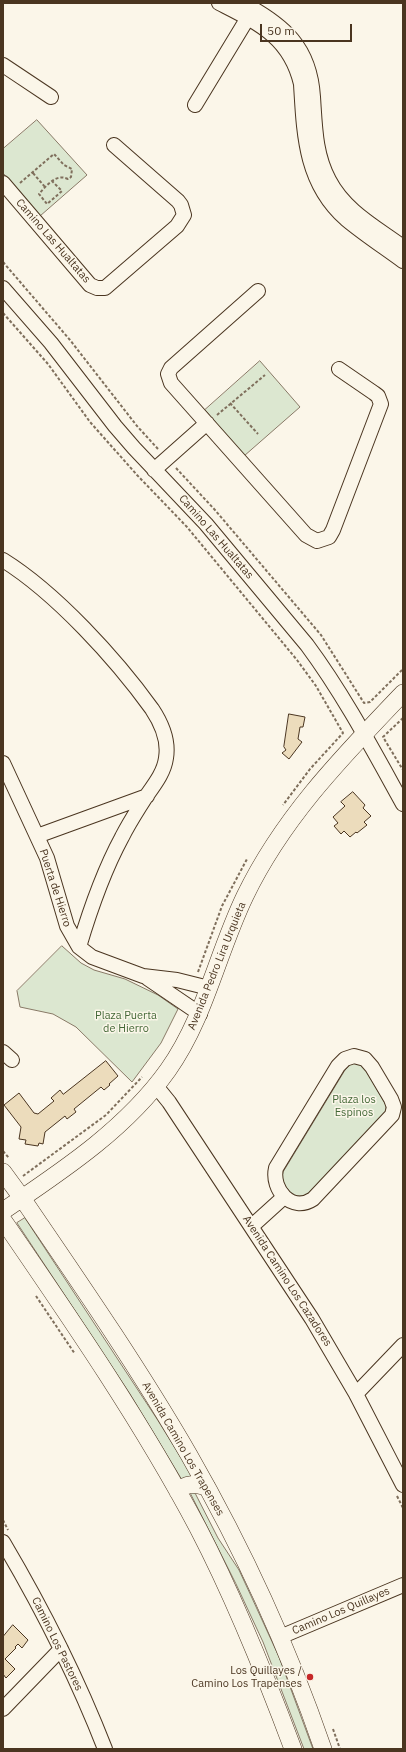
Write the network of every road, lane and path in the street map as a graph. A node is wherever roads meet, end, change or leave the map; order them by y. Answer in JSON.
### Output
{"nodes":[{"id":1,"x":219,"y":3,"type":"edge"},
{"id":2,"x":248,"y":10,"type":"edge"},
{"id":3,"x":3,"y":65,"type":"edge"},
{"id":4,"x":51,"y":97,"type":"dead end"},
{"id":5,"x":195,"y":105,"type":"dead end"},
{"id":6,"x":114,"y":145,"type":"dead end"},
{"id":7,"x":33,"y":173,"type":"junction"},
{"id":8,"x":52,"y":181,"type":"junction"},
{"id":9,"x":45,"y":187,"type":"junction"},
{"id":10,"x":5,"y":191,"type":"edge"},
{"id":11,"x":403,"y":246,"type":"edge"},
{"id":12,"x":403,"y":261,"type":"edge"},
{"id":13,"x":3,"y":262,"type":"edge"},
{"id":14,"x":3,"y":288,"type":"edge"},
{"id":15,"x":258,"y":291,"type":"dead end"},
{"id":16,"x":3,"y":313,"type":"edge"},
{"id":17,"x":339,"y":369,"type":"dead end"},
{"id":18,"x":265,"y":375,"type":"dead end"},
{"id":19,"x":230,"y":403,"type":"junction"},
{"id":20,"x":207,"y":423,"type":"junction"},
{"id":21,"x":258,"y":434,"type":"dead end"},
{"id":22,"x":166,"y":459,"type":"junction"},
{"id":23,"x":154,"y":470,"type":"junction"},
{"id":24,"x":3,"y":560,"type":"edge"},
{"id":25,"x":403,"y":669,"type":"edge"},
{"id":26,"x":403,"y":693,"type":"edge"},
{"id":27,"x":403,"y":718,"type":"edge"},
{"id":28,"x":343,"y":733,"type":"dead end"},
{"id":29,"x":363,"y":734,"type":"junction"},
{"id":30,"x":3,"y":763,"type":"edge"},
{"id":31,"x":403,"y":770,"type":"edge"},
{"id":32,"x":146,"y":796,"type":"junction"},
{"id":33,"x":403,"y":804,"type":"edge"},
{"id":34,"x":37,"y":836,"type":"junction"},
{"id":35,"x":79,"y":947,"type":"junction"},
{"id":36,"x":143,"y":976,"type":"junction"},
{"id":37,"x":209,"y":988,"type":"junction"},
{"id":38,"x":200,"y":1014,"type":"junction"},
{"id":39,"x":150,"y":1081,"type":"junction"},
{"id":40,"x":3,"y":1172,"type":"edge"},
{"id":41,"x":24,"y":1176,"type":"dead end"},
{"id":42,"x":284,"y":1197,"type":"junction"},
{"id":43,"x":22,"y":1198,"type":"junction"},
{"id":44,"x":3,"y":1211,"type":"edge"},
{"id":45,"x":3,"y":1220,"type":"edge"},
{"id":46,"x":252,"y":1226,"type":"junction"},
{"id":47,"x":34,"y":1293,"type":"dead end"},
{"id":48,"x":403,"y":1345,"type":"edge"},
{"id":49,"x":78,"y":1360,"type":"dead end"},
{"id":50,"x":356,"y":1394,"type":"junction"},
{"id":51,"x":403,"y":1485,"type":"edge"},
{"id":52,"x":207,"y":1487,"type":"junction"},
{"id":53,"x":178,"y":1492,"type":"junction"},
{"id":54,"x":3,"y":1542,"type":"edge"},
{"id":55,"x":403,"y":1585,"type":"edge"},
{"id":56,"x":280,"y":1637,"type":"junction"},
{"id":57,"x":62,"y":1649,"type":"junction"},
{"id":58,"x":3,"y":1709,"type":"edge"},
{"id":59,"x":332,"y":1728,"type":"dead end"},
{"id":60,"x":105,"y":1749,"type":"edge"},
{"id":61,"x":293,"y":1749,"type":"edge"},
{"id":62,"x":323,"y":1749,"type":"edge"},
{"id":63,"x":340,"y":1749,"type":"edge"}],
"edges":[{"from":1,"to":2,"type":"street"},
{"from":2,"to":5,"type":"street"},
{"from":2,"to":11,"type":"street"},
{"from":2,"to":12,"type":"street"},
{"from":3,"to":4,"type":"street"},
{"from":6,"to":10,"type":"street","name":"Camino Las Hualtatas"},
{"from":7,"to":8,"type":"path"},
{"from":7,"to":9,"type":"path"},
{"from":7,"to":10,"type":"path"},
{"from":8,"to":9,"type":"path"},
{"from":8,"to":9,"type":"path"},
{"from":13,"to":22,"type":"path"},
{"from":14,"to":23,"type":"street","name":"Camino Las Hualtatas"},
{"from":15,"to":20,"type":"street"},
{"from":16,"to":28,"type":"path"},
{"from":17,"to":20,"type":"street"},
{"from":18,"to":19,"type":"path"},
{"from":19,"to":20,"type":"path"},
{"from":19,"to":21,"type":"path"},
{"from":20,"to":22,"type":"street"},
{"from":22,"to":23,"type":"street"},
{"from":22,"to":25,"type":"path"},
{"from":23,"to":29,"type":"street","name":"Camino Las Hualtatas"},
{"from":24,"to":32,"type":"street"},
{"from":26,"to":29,"type":"main road","name":"Avenida Pedro Lira Urquieta"},
{"from":27,"to":31,"type":"path"},
{"from":29,"to":33,"type":"street","name":"Camino Las Hualtatas"},
{"from":29,"to":37,"type":"main road","name":"Avenida Pedro Lira Urquieta"},
{"from":30,"to":34,"type":"street","name":"Puerta de Hierro"},
{"from":32,"to":34,"type":"street"},
{"from":32,"to":35,"type":"street"},
{"from":34,"to":35,"type":"street","name":"Puerta de Hierro"},
{"from":35,"to":36,"type":"street","name":"Puerta de Hierro"},
{"from":36,"to":37,"type":"street","name":"Puerta de Hierro"},
{"from":36,"to":38,"type":"street","name":"Puerta de Hierro"},
{"from":37,"to":38,"type":"main road","name":"Avenida Pedro Lira Urquieta"},
{"from":38,"to":39,"type":"main road","name":"Avenida Pedro Lira Urquieta"},
{"from":39,"to":41,"type":"path"},
{"from":39,"to":43,"type":"main road","name":"Avenida Pedro Lira Urquieta"},
{"from":39,"to":46,"type":"street","name":"Avenida Camino Los Cazadores"},
{"from":40,"to":43,"type":"main road","name":"Avenida Camino Los Trapenses"},
{"from":42,"to":42,"type":"street"},
{"from":42,"to":46,"type":"street"},
{"from":43,"to":44,"type":"main road","name":"Avenida Pedro Lira Urquieta"},
{"from":43,"to":52,"type":"main road","name":"Avenida Camino Los Trapenses"},
{"from":45,"to":53,"type":"main road"},
{"from":46,"to":50,"type":"street","name":"Avenida Camino Los Cazadores"},
{"from":47,"to":49,"type":"path"},
{"from":48,"to":50,"type":"street"},
{"from":50,"to":51,"type":"street","name":"Avenida Camino Los Cazadores"},
{"from":52,"to":53,"type":"main road"},
{"from":52,"to":56,"type":"main road","name":"Avenida Camino Los Trapenses"},
{"from":53,"to":61,"type":"main road"},
{"from":54,"to":57,"type":"street","name":"Camino Los Pastores"},
{"from":55,"to":56,"type":"street","name":"Camino Los Quillayes"},
{"from":56,"to":62,"type":"main road","name":"Avenida Camino Los Trapenses"},
{"from":57,"to":58,"type":"street"},
{"from":57,"to":60,"type":"street","name":"Camino Los Pastores"},
{"from":59,"to":63,"type":"path"}]}
